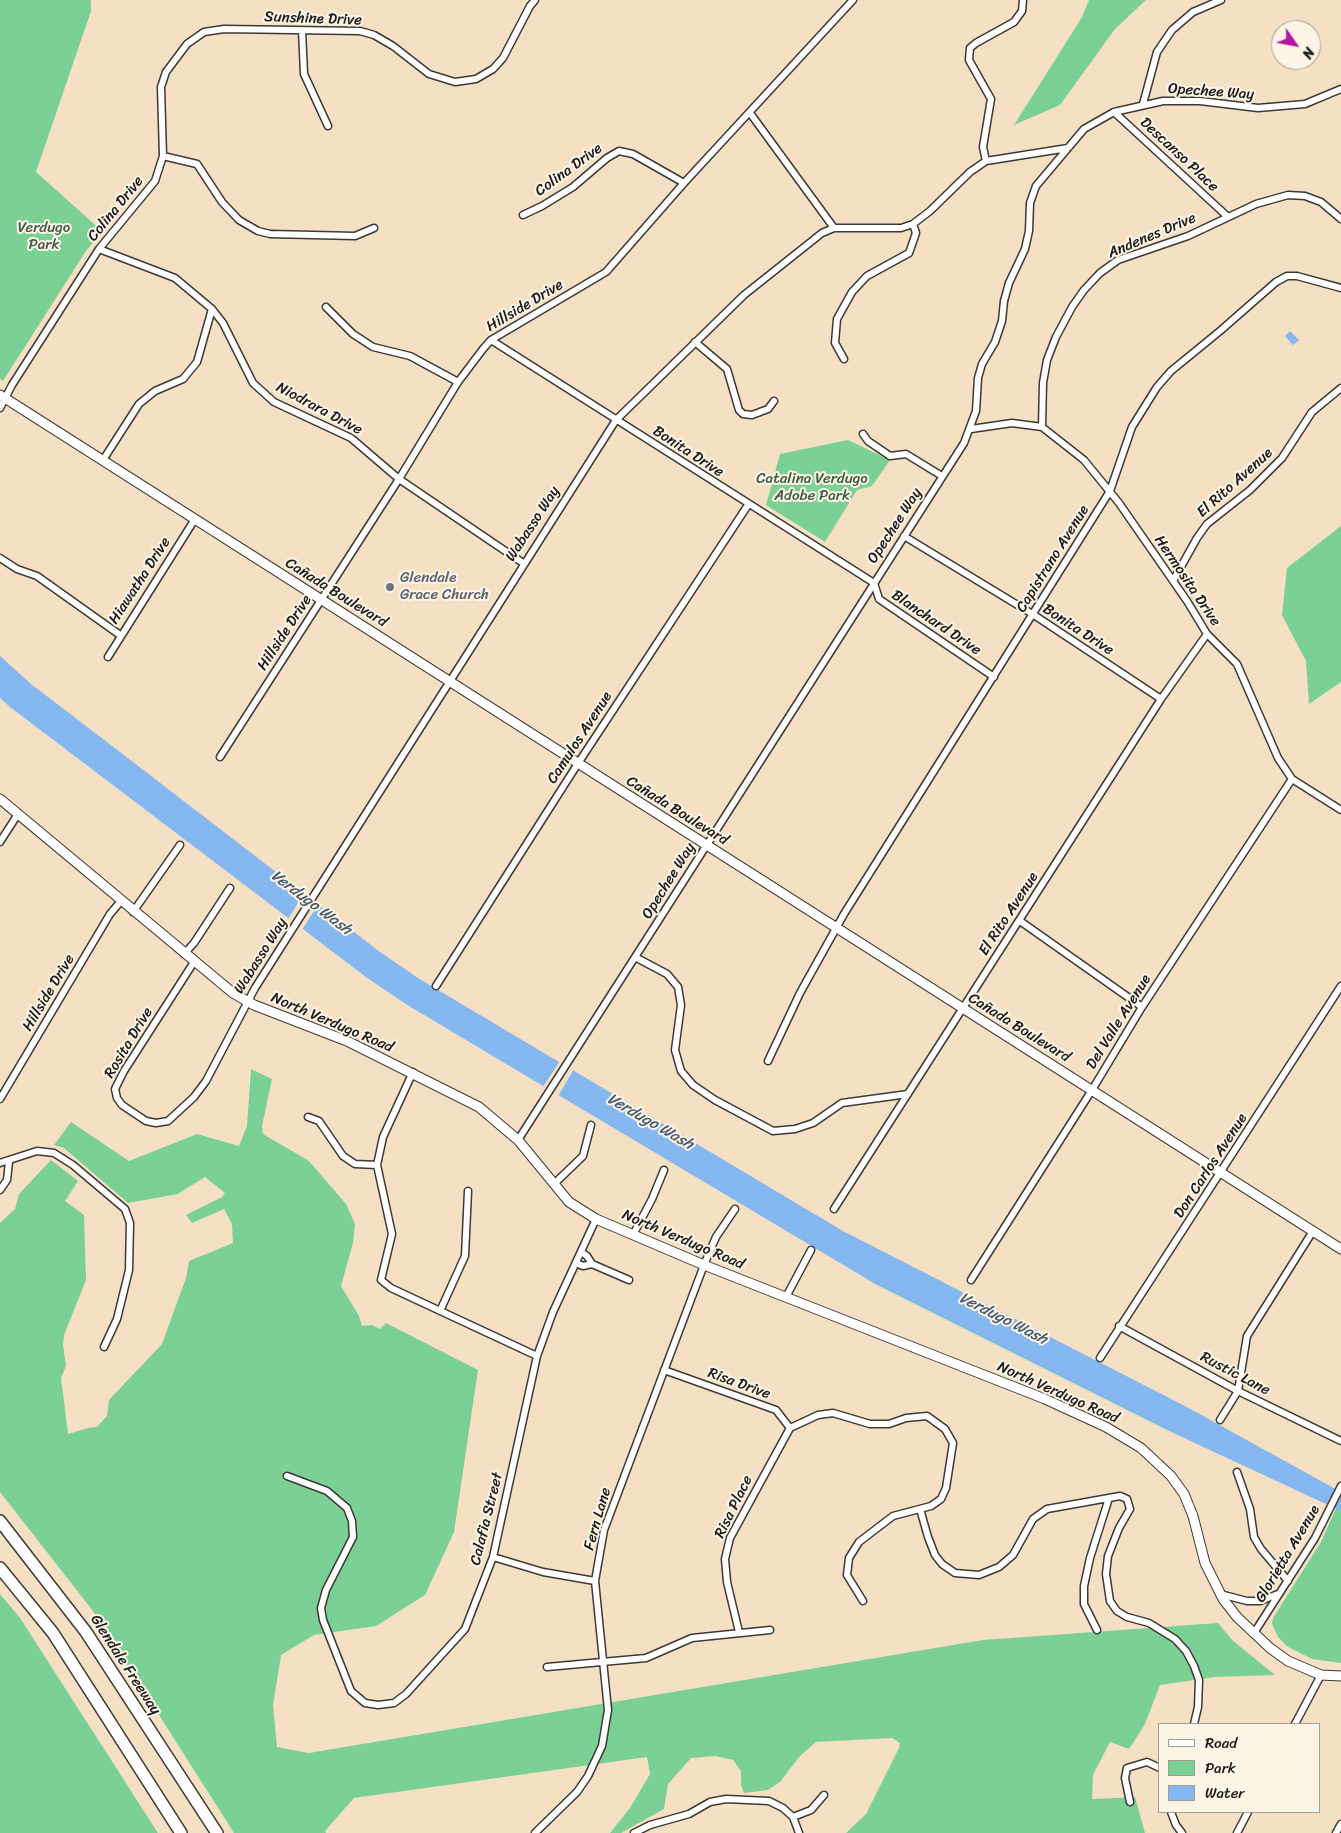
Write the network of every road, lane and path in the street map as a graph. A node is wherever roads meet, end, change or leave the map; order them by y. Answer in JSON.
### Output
{"nodes":[{"id":1,"x":535,"y":0,"type":"edge"},
{"id":2,"x":853,"y":0,"type":"edge"},
{"id":3,"x":1023,"y":0,"type":"edge"},
{"id":4,"x":1221,"y":0,"type":"edge"},
{"id":5,"x":302,"y":31,"type":"junction"},
{"id":6,"x":1341,"y":89,"type":"edge"},
{"id":7,"x":1143,"y":104,"type":"junction"},
{"id":8,"x":1114,"y":112,"type":"junction"},
{"id":9,"x":750,"y":113,"type":"junction"},
{"id":10,"x":328,"y":126,"type":"dead end"},
{"id":11,"x":1068,"y":148,"type":"junction"},
{"id":12,"x":163,"y":156,"type":"junction"},
{"id":13,"x":986,"y":161,"type":"junction"},
{"id":14,"x":684,"y":183,"type":"junction"},
{"id":15,"x":1338,"y":210,"type":"edge"},
{"id":16,"x":523,"y":215,"type":"dead end"},
{"id":17,"x":1228,"y":217,"type":"junction"},
{"id":18,"x":1341,"y":219,"type":"edge"},
{"id":19,"x":912,"y":224,"type":"junction"},
{"id":20,"x":374,"y":228,"type":"dead end"},
{"id":21,"x":834,"y":228,"type":"junction"},
{"id":22,"x":99,"y":249,"type":"junction"},
{"id":23,"x":1341,"y":288,"type":"edge"},
{"id":24,"x":326,"y":307,"type":"dead end"},
{"id":25,"x":212,"y":309,"type":"junction"},
{"id":26,"x":491,"y":340,"type":"junction"},
{"id":27,"x":696,"y":342,"type":"junction"},
{"id":28,"x":844,"y":359,"type":"dead end"},
{"id":29,"x":458,"y":382,"type":"junction"},
{"id":30,"x":1341,"y":388,"type":"edge"},
{"id":31,"x":2,"y":396,"type":"edge"},
{"id":32,"x":774,"y":400,"type":"dead end"},
{"id":33,"x":0,"y":408,"type":"edge"},
{"id":34,"x":616,"y":420,"type":"junction"},
{"id":35,"x":1042,"y":427,"type":"junction"},
{"id":36,"x":971,"y":429,"type":"junction"},
{"id":37,"x":863,"y":434,"type":"dead end"},
{"id":38,"x":103,"y":460,"type":"junction"},
{"id":39,"x":942,"y":476,"type":"junction"},
{"id":40,"x":399,"y":479,"type":"junction"},
{"id":41,"x":1110,"y":490,"type":"junction"},
{"id":42,"x":748,"y":505,"type":"junction"},
{"id":43,"x":195,"y":519,"type":"junction"},
{"id":44,"x":904,"y":536,"type":"junction"},
{"id":45,"x":0,"y":558,"type":"edge"},
{"id":46,"x":523,"y":563,"type":"junction"},
{"id":47,"x":1173,"y":581,"type":"junction"},
{"id":48,"x":874,"y":583,"type":"junction"},
{"id":49,"x":320,"y":599,"type":"junction"},
{"id":50,"x":1034,"y":615,"type":"junction"},
{"id":51,"x":1207,"y":634,"type":"junction"},
{"id":52,"x":120,"y":636,"type":"junction"},
{"id":53,"x":108,"y":657,"type":"dead end"},
{"id":54,"x":994,"y":677,"type":"junction"},
{"id":55,"x":449,"y":681,"type":"junction"},
{"id":56,"x":1161,"y":699,"type":"junction"},
{"id":57,"x":220,"y":757,"type":"dead end"},
{"id":58,"x":577,"y":764,"type":"junction"},
{"id":59,"x":1292,"y":779,"type":"junction"},
{"id":60,"x":0,"y":799,"type":"edge"},
{"id":61,"x":1341,"y":810,"type":"edge"},
{"id":62,"x":18,"y":814,"type":"junction"},
{"id":63,"x":0,"y":842,"type":"edge"},
{"id":64,"x":180,"y":845,"type":"dead end"},
{"id":65,"x":706,"y":846,"type":"junction"},
{"id":66,"x":230,"y":888,"type":"dead end"},
{"id":67,"x":121,"y":901,"type":"junction"},
{"id":68,"x":133,"y":912,"type":"junction"},
{"id":69,"x":1020,"y":921,"type":"junction"},
{"id":70,"x":837,"y":930,"type":"junction"},
{"id":71,"x":184,"y":954,"type":"junction"},
{"id":72,"x":635,"y":957,"type":"junction"},
{"id":73,"x":194,"y":962,"type":"junction"},
{"id":74,"x":436,"y":986,"type":"dead end"},
{"id":75,"x":1341,"y":986,"type":"edge"},
{"id":76,"x":246,"y":1001,"type":"junction"},
{"id":77,"x":1142,"y":1007,"type":"junction"},
{"id":78,"x":963,"y":1009,"type":"junction"},
{"id":79,"x":768,"y":1061,"type":"dead end"},
{"id":80,"x":413,"y":1072,"type":"junction"},
{"id":81,"x":1092,"y":1090,"type":"junction"},
{"id":82,"x":908,"y":1094,"type":"junction"},
{"id":83,"x":0,"y":1099,"type":"edge"},
{"id":84,"x":308,"y":1117,"type":"dead end"},
{"id":85,"x":156,"y":1123,"type":"joint"},
{"id":86,"x":591,"y":1125,"type":"dead end"},
{"id":87,"x":518,"y":1140,"type":"junction"},
{"id":88,"x":9,"y":1162,"type":"junction"},
{"id":89,"x":0,"y":1164,"type":"edge"},
{"id":90,"x":377,"y":1165,"type":"junction"},
{"id":91,"x":664,"y":1170,"type":"dead end"},
{"id":92,"x":1221,"y":1174,"type":"junction"},
{"id":93,"x":554,"y":1184,"type":"junction"},
{"id":94,"x":0,"y":1190,"type":"edge"},
{"id":95,"x":468,"y":1191,"type":"dead end"},
{"id":96,"x":735,"y":1209,"type":"dead end"},
{"id":97,"x":834,"y":1209,"type":"dead end"},
{"id":98,"x":596,"y":1219,"type":"junction"},
{"id":99,"x":1313,"y":1231,"type":"junction"},
{"id":100,"x":632,"y":1234,"type":"junction"},
{"id":101,"x":1341,"y":1249,"type":"edge"},
{"id":102,"x":811,"y":1250,"type":"dead end"},
{"id":103,"x":580,"y":1252,"type":"junction"},
{"id":104,"x":576,"y":1263,"type":"junction"},
{"id":105,"x":592,"y":1264,"type":"junction"},
{"id":106,"x":704,"y":1265,"type":"junction"},
{"id":107,"x":628,"y":1280,"type":"dead end"},
{"id":108,"x":971,"y":1280,"type":"dead end"},
{"id":109,"x":786,"y":1297,"type":"junction"},
{"id":110,"x":440,"y":1311,"type":"junction"},
{"id":111,"x":1119,"y":1326,"type":"junction"},
{"id":112,"x":104,"y":1347,"type":"dead end"},
{"id":113,"x":537,"y":1356,"type":"junction"},
{"id":114,"x":1100,"y":1358,"type":"dead end"},
{"id":115,"x":664,"y":1370,"type":"junction"},
{"id":116,"x":1238,"y":1391,"type":"junction"},
{"id":117,"x":1220,"y":1420,"type":"dead end"},
{"id":118,"x":790,"y":1428,"type":"junction"},
{"id":119,"x":1341,"y":1441,"type":"edge"},
{"id":120,"x":1237,"y":1472,"type":"dead end"},
{"id":121,"x":287,"y":1476,"type":"dead end"},
{"id":122,"x":1340,"y":1488,"type":"edge"},
{"id":123,"x":1109,"y":1498,"type":"junction"},
{"id":124,"x":920,"y":1508,"type":"junction"},
{"id":125,"x":0,"y":1520,"type":"edge"},
{"id":126,"x":493,"y":1557,"type":"junction"},
{"id":127,"x":0,"y":1568,"type":"edge"},
{"id":128,"x":595,"y":1581,"type":"junction"},
{"id":129,"x":1288,"y":1581,"type":"junction"},
{"id":130,"x":1220,"y":1594,"type":"junction"},
{"id":131,"x":1280,"y":1594,"type":"junction"},
{"id":132,"x":863,"y":1602,"type":"dead end"},
{"id":133,"x":770,"y":1630,"type":"dead end"},
{"id":134,"x":1097,"y":1630,"type":"dead end"},
{"id":135,"x":739,"y":1632,"type":"junction"},
{"id":136,"x":1254,"y":1633,"type":"junction"},
{"id":137,"x":602,"y":1661,"type":"junction"},
{"id":138,"x":547,"y":1667,"type":"dead end"},
{"id":139,"x":1321,"y":1675,"type":"junction"},
{"id":140,"x":1341,"y":1676,"type":"edge"},
{"id":141,"x":1194,"y":1723,"type":"edge"},
{"id":142,"x":1296,"y":1723,"type":"edge"},
{"id":143,"x":1158,"y":1767,"type":"edge"},
{"id":144,"x":824,"y":1795,"type":"dead end"},
{"id":145,"x":1130,"y":1802,"type":"dead end"},
{"id":146,"x":1171,"y":1813,"type":"edge"},
{"id":147,"x":1247,"y":1813,"type":"edge"},
{"id":148,"x":793,"y":1817,"type":"junction"},
{"id":149,"x":1341,"y":1824,"type":"edge"},
{"id":150,"x":181,"y":1833,"type":"edge"},
{"id":151,"x":217,"y":1833,"type":"edge"},
{"id":152,"x":535,"y":1833,"type":"edge"},
{"id":153,"x":634,"y":1833,"type":"edge"},
{"id":154,"x":799,"y":1833,"type":"edge"},
{"id":155,"x":1182,"y":1833,"type":"edge"},
{"id":156,"x":1237,"y":1833,"type":"edge"},
{"id":157,"x":1336,"y":1833,"type":"edge"}],
"edges":[{"from":1,"to":5,"type":"street","name":"Sunshine Drive"},
{"from":2,"to":9,"type":"street","name":"Hillside Drive"},
{"from":3,"to":13,"type":"street"},
{"from":4,"to":7,"type":"street"},
{"from":5,"to":10,"type":"street"},
{"from":5,"to":12,"type":"street","name":"Sunshine Drive"},
{"from":6,"to":7,"type":"street","name":"Opechee Way"},
{"from":7,"to":8,"type":"street","name":"Opechee Way"},
{"from":8,"to":11,"type":"street","name":"Opechee Way"},
{"from":8,"to":17,"type":"street","name":"Descanso Place"},
{"from":9,"to":14,"type":"street","name":"Hillside Drive"},
{"from":9,"to":21,"type":"street"},
{"from":11,"to":13,"type":"street"},
{"from":11,"to":36,"type":"street","name":"Opechee Way"},
{"from":12,"to":20,"type":"street"},
{"from":12,"to":22,"type":"street","name":"Colina Drive"},
{"from":13,"to":19,"type":"street"},
{"from":14,"to":16,"type":"street","name":"Colina Drive"},
{"from":14,"to":26,"type":"street","name":"Hillside Drive"},
{"from":15,"to":17,"type":"street","name":"Andenes Drive"},
{"from":15,"to":18,"type":"street","name":"Andenes Drive"},
{"from":17,"to":35,"type":"street","name":"Andenes Drive"},
{"from":19,"to":21,"type":"street"},
{"from":19,"to":28,"type":"street"},
{"from":21,"to":27,"type":"street","name":"Wabasso Way"},
{"from":22,"to":25,"type":"street","name":"Niodrara Drive"},
{"from":22,"to":31,"type":"street","name":"Colina Drive"},
{"from":23,"to":41,"type":"street","name":"Capistrano Avenue"},
{"from":24,"to":29,"type":"street"},
{"from":25,"to":38,"type":"street"},
{"from":25,"to":40,"type":"street","name":"Niodrara Drive"},
{"from":26,"to":29,"type":"street","name":"Hillside Drive"},
{"from":26,"to":34,"type":"street","name":"Bonita Drive"},
{"from":27,"to":32,"type":"street"},
{"from":27,"to":34,"type":"street","name":"Wabasso Way"},
{"from":29,"to":40,"type":"street","name":"Hillside Drive"},
{"from":30,"to":47,"type":"street","name":"El Rito Avenue"},
{"from":31,"to":33,"type":"street","name":"Colina Drive"},
{"from":31,"to":38,"type":"main road","name":"Cañada Boulevard"},
{"from":34,"to":42,"type":"street","name":"Bonita Drive"},
{"from":34,"to":46,"type":"street","name":"Wabasso Way"},
{"from":35,"to":36,"type":"street"},
{"from":35,"to":41,"type":"street","name":"Hermosita Drive"},
{"from":36,"to":39,"type":"street","name":"Opechee Way"},
{"from":37,"to":39,"type":"street"},
{"from":38,"to":43,"type":"main road","name":"Cañada Boulevard"},
{"from":39,"to":44,"type":"street","name":"Opechee Way"},
{"from":40,"to":46,"type":"street","name":"Niodrara Drive"},
{"from":40,"to":49,"type":"street","name":"Hillside Drive"},
{"from":41,"to":47,"type":"street","name":"Hermosita Drive"},
{"from":41,"to":50,"type":"street","name":"Capistrano Avenue"},
{"from":42,"to":48,"type":"street","name":"Bonita Drive"},
{"from":42,"to":58,"type":"street","name":"Camulos Avenue"},
{"from":43,"to":49,"type":"main road","name":"Cañada Boulevard"},
{"from":43,"to":52,"type":"street","name":"Hiawatha Drive"},
{"from":44,"to":48,"type":"street","name":"Opechee Way"},
{"from":44,"to":50,"type":"street","name":"Bonita Drive"},
{"from":45,"to":52,"type":"street"},
{"from":46,"to":55,"type":"street","name":"Wabasso Way"},
{"from":47,"to":51,"type":"street","name":"Hermosita Drive"},
{"from":48,"to":54,"type":"street","name":"Blanchard Drive"},
{"from":48,"to":65,"type":"street","name":"Opechee Way"},
{"from":49,"to":55,"type":"main road","name":"Cañada Boulevard"},
{"from":49,"to":57,"type":"street","name":"Hillside Drive"},
{"from":50,"to":54,"type":"street","name":"Capistrano Avenue"},
{"from":50,"to":56,"type":"street","name":"Bonita Drive"},
{"from":51,"to":56,"type":"street","name":"El Rito Avenue"},
{"from":51,"to":59,"type":"street","name":"Hermosita Drive"},
{"from":52,"to":53,"type":"street","name":"Hiawatha Drive"},
{"from":54,"to":70,"type":"street","name":"Capistrano Avenue"},
{"from":55,"to":58,"type":"main road","name":"Cañada Boulevard"},
{"from":55,"to":76,"type":"street","name":"Wabasso Way"},
{"from":56,"to":69,"type":"street","name":"El Rito Avenue"},
{"from":58,"to":65,"type":"main road","name":"Cañada Boulevard"},
{"from":58,"to":74,"type":"street","name":"Camulos Avenue"},
{"from":59,"to":61,"type":"street","name":"Hermosita Drive"},
{"from":59,"to":77,"type":"street","name":"Del Valle Avenue"},
{"from":60,"to":62,"type":"main road","name":"North Verdugo Road"},
{"from":62,"to":63,"type":"street"},
{"from":62,"to":67,"type":"main road","name":"North Verdugo Road"},
{"from":64,"to":68,"type":"street"},
{"from":65,"to":70,"type":"main road","name":"Cañada Boulevard"},
{"from":65,"to":72,"type":"street","name":"Opechee Way"},
{"from":66,"to":71,"type":"street"},
{"from":67,"to":68,"type":"main road","name":"North Verdugo Road"},
{"from":67,"to":83,"type":"street","name":"Hillside Drive"},
{"from":68,"to":71,"type":"main road","name":"North Verdugo Road"},
{"from":69,"to":77,"type":"street"},
{"from":69,"to":78,"type":"street","name":"El Rito Avenue"},
{"from":70,"to":78,"type":"main road","name":"Cañada Boulevard"},
{"from":70,"to":79,"type":"street","name":"Capistrano Avenue"},
{"from":71,"to":73,"type":"main road","name":"North Verdugo Road"},
{"from":72,"to":82,"type":"street"},
{"from":72,"to":87,"type":"street","name":"Opechee Way"},
{"from":73,"to":76,"type":"main road","name":"North Verdugo Road"},
{"from":73,"to":85,"type":"street","name":"Rosita Drive"},
{"from":75,"to":92,"type":"street","name":"Don Carlos Avenue"},
{"from":76,"to":80,"type":"main road","name":"North Verdugo Road"},
{"from":76,"to":85,"type":"street","name":"Wabasso Way"},
{"from":77,"to":81,"type":"street","name":"Del Valle Avenue"},
{"from":78,"to":81,"type":"main road","name":"Cañada Boulevard"},
{"from":78,"to":82,"type":"street","name":"El Rito Avenue"},
{"from":80,"to":87,"type":"main road","name":"North Verdugo Road"},
{"from":80,"to":90,"type":"street"},
{"from":81,"to":92,"type":"main road","name":"Cañada Boulevard"},
{"from":81,"to":108,"type":"street","name":"Del Valle Avenue"},
{"from":82,"to":97,"type":"street","name":"El Rito Avenue"},
{"from":84,"to":90,"type":"street"},
{"from":86,"to":93,"type":"street"},
{"from":87,"to":93,"type":"main road","name":"North Verdugo Road"},
{"from":88,"to":89,"type":"street"},
{"from":88,"to":94,"type":"street"},
{"from":88,"to":112,"type":"street"},
{"from":90,"to":110,"type":"street"},
{"from":91,"to":100,"type":"street"},
{"from":92,"to":99,"type":"main road","name":"Cañada Boulevard"},
{"from":92,"to":111,"type":"street","name":"Don Carlos Avenue"},
{"from":93,"to":98,"type":"main road","name":"North Verdugo Road"},
{"from":95,"to":110,"type":"street"},
{"from":96,"to":106,"type":"street","name":"Fern Lane"},
{"from":98,"to":100,"type":"main road","name":"North Verdugo Road"},
{"from":98,"to":103,"type":"street","name":"Calafia Street"},
{"from":99,"to":101,"type":"main road","name":"Cañada Boulevard"},
{"from":99,"to":116,"type":"street"},
{"from":100,"to":106,"type":"main road","name":"North Verdugo Road"},
{"from":102,"to":109,"type":"street"},
{"from":103,"to":104,"type":"street","name":"Calafia Street"},
{"from":103,"to":105,"type":"street"},
{"from":104,"to":105,"type":"street"},
{"from":104,"to":113,"type":"street","name":"Calafia Street"},
{"from":105,"to":107,"type":"street"},
{"from":106,"to":109,"type":"main road","name":"North Verdugo Road"},
{"from":106,"to":115,"type":"street","name":"Fern Lane"},
{"from":109,"to":130,"type":"main road","name":"North Verdugo Road"},
{"from":110,"to":113,"type":"street"},
{"from":111,"to":114,"type":"street","name":"Don Carlos Avenue"},
{"from":111,"to":116,"type":"street","name":"Rustic Lane"},
{"from":113,"to":126,"type":"street","name":"Calafia Street"},
{"from":115,"to":118,"type":"street","name":"Risa Drive"},
{"from":115,"to":128,"type":"street","name":"Fern Lane"},
{"from":116,"to":117,"type":"street"},
{"from":116,"to":119,"type":"street","name":"Rustic Lane"},
{"from":118,"to":124,"type":"street"},
{"from":118,"to":135,"type":"street","name":"Risa Place"},
{"from":120,"to":129,"type":"street"},
{"from":121,"to":126,"type":"street","name":"Calafia Street"},
{"from":122,"to":129,"type":"street","name":"Glorietta Avenue"},
{"from":123,"to":124,"type":"street"},
{"from":123,"to":134,"type":"street"},
{"from":123,"to":141,"type":"street"},
{"from":124,"to":132,"type":"street"},
{"from":125,"to":151,"type":"highway","name":"Glendale Freeway"},
{"from":126,"to":128,"type":"street"},
{"from":127,"to":150,"type":"highway"},
{"from":128,"to":137,"type":"street","name":"Fern Lane"},
{"from":129,"to":131,"type":"street","name":"Glorietta Avenue"},
{"from":130,"to":131,"type":"street"},
{"from":130,"to":136,"type":"main road","name":"North Verdugo Road"},
{"from":131,"to":136,"type":"street","name":"Glorietta Avenue"},
{"from":133,"to":135,"type":"street"},
{"from":135,"to":137,"type":"street"},
{"from":136,"to":139,"type":"main road","name":"North Verdugo Road"},
{"from":137,"to":138,"type":"street"},
{"from":137,"to":152,"type":"street","name":"Fern Lane"},
{"from":139,"to":140,"type":"main road","name":"North Verdugo Road"},
{"from":139,"to":142,"type":"street"},
{"from":143,"to":145,"type":"street"},
{"from":144,"to":148,"type":"street"},
{"from":146,"to":155,"type":"street"},
{"from":147,"to":156,"type":"street"},
{"from":148,"to":153,"type":"street"},
{"from":148,"to":154,"type":"street"},
{"from":149,"to":157,"type":"street"}]}
